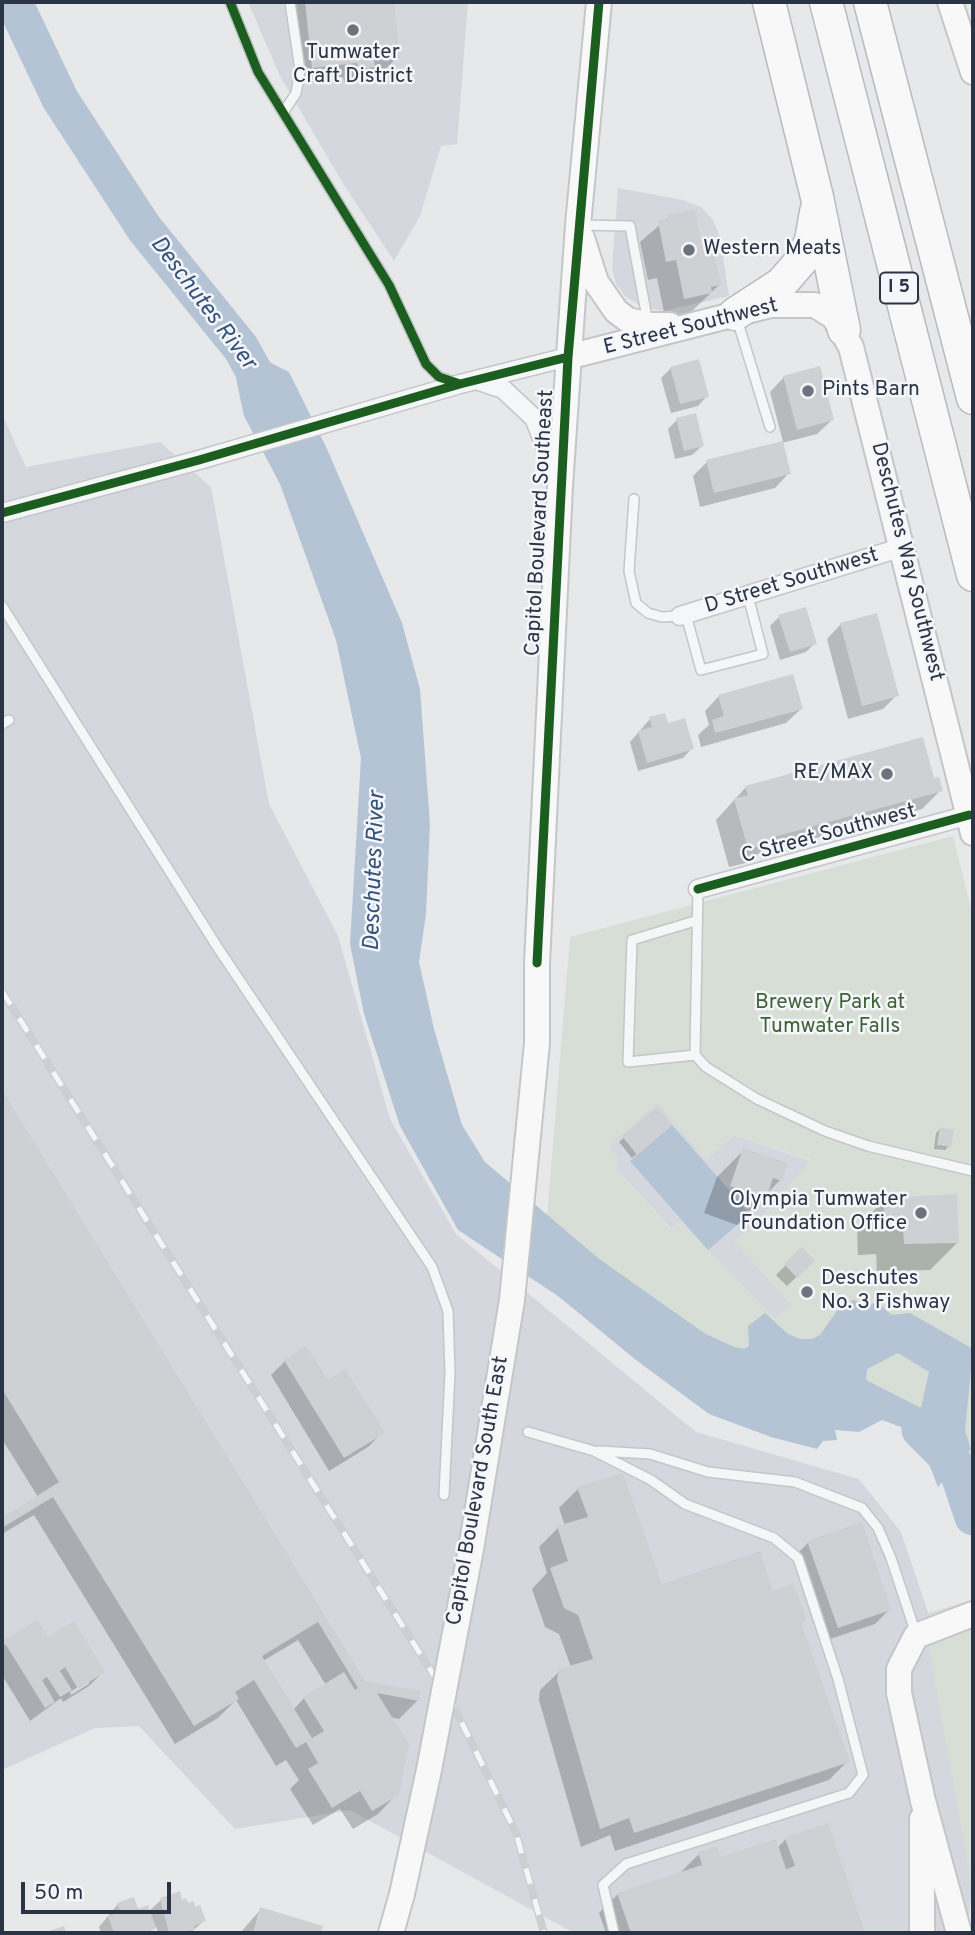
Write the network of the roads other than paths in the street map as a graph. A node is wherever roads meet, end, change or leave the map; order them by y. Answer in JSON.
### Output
{"nodes":[{"id":1,"x":230,"y":2,"type":"edge"},
{"id":2,"x":290,"y":2,"type":"edge"},
{"id":3,"x":599,"y":2,"type":"edge"},
{"id":4,"x":769,"y":2,"type":"edge"},
{"id":5,"x":826,"y":2,"type":"edge"},
{"id":6,"x":870,"y":2,"type":"edge"},
{"id":7,"x":950,"y":2,"type":"edge"},
{"id":8,"x":973,"y":72,"type":"edge"},
{"id":9,"x":283,"y":113,"type":"junction"},
{"id":10,"x":817,"y":197,"type":"junction"},
{"id":11,"x":578,"y":225,"type":"junction"},
{"id":12,"x":735,"y":314,"type":"junction"},
{"id":13,"x":698,"y":324,"type":"junction"},
{"id":14,"x":648,"y":325,"type":"junction"},
{"id":15,"x":844,"y":330,"type":"junction"},
{"id":16,"x":568,"y":357,"type":"junction"},
{"id":17,"x":468,"y":382,"type":"junction"},
{"id":18,"x":973,"y":398,"type":"edge"},
{"id":19,"x":770,"y":427,"type":"dead end"},
{"id":20,"x":560,"y":486,"type":"junction"},
{"id":21,"x":634,"y":499,"type":"dead end"},
{"id":22,"x":2,"y":513,"type":"edge"},
{"id":23,"x":904,"y":547,"type":"junction"},
{"id":24,"x":973,"y":575,"type":"edge"},
{"id":25,"x":748,"y":596,"type":"junction"},
{"id":26,"x":2,"y":606,"type":"edge"},
{"id":27,"x":683,"y":616,"type":"junction"},
{"id":28,"x":971,"y":824,"type":"edge"},
{"id":29,"x":698,"y":890,"type":"joint"},
{"id":30,"x":695,"y":921,"type":"junction"},
{"id":31,"x":537,"y":1043,"type":"joint"},
{"id":32,"x":695,"y":1055,"type":"junction"},
{"id":33,"x":973,"y":1171,"type":"edge"},
{"id":34,"x":528,"y":1432,"type":"dead end"},
{"id":35,"x":594,"y":1451,"type":"junction"},
{"id":36,"x":444,"y":1494,"type":"dead end"},
{"id":37,"x":973,"y":1614,"type":"edge"},
{"id":38,"x":927,"y":1631,"type":"junction"},
{"id":39,"x":923,"y":1801,"type":"junction"},
{"id":40,"x":391,"y":1933,"type":"edge"},
{"id":41,"x":614,"y":1933,"type":"edge"},
{"id":42,"x":922,"y":1933,"type":"edge"},
{"id":43,"x":959,"y":1933,"type":"edge"}],
"edges":[{"from":1,"to":9,"type":"lane"},
{"from":2,"to":9,"type":"lane"},
{"from":3,"to":11,"type":"main road","name":"Capitol Boulevard Southeast"},
{"from":4,"to":10,"type":"highway"},
{"from":5,"to":24,"type":"highway","number":"I 5"},
{"from":6,"to":18,"type":"highway","number":"I 5"},
{"from":7,"to":8,"type":"main road"},
{"from":9,"to":17,"type":"lane"},
{"from":10,"to":12,"type":"highway"},
{"from":10,"to":15,"type":"highway"},
{"from":11,"to":14,"type":"main road"},
{"from":11,"to":14,"type":"lane"},
{"from":11,"to":16,"type":"main road","name":"Capitol Boulevard Southeast"},
{"from":12,"to":13,"type":"main road","name":"E Street Southwest"},
{"from":12,"to":15,"type":"main road","name":"E Street Southwest"},
{"from":12,"to":19,"type":"lane"},
{"from":13,"to":14,"type":"main road"},
{"from":13,"to":16,"type":"main road","name":"E Street Southwest"},
{"from":15,"to":23,"type":"main road","name":"Deschutes Way Southwest"},
{"from":16,"to":17,"type":"street"},
{"from":16,"to":20,"type":"main road","name":"Capitol Boulevard Southeast"},
{"from":17,"to":20,"type":"street"},
{"from":17,"to":22,"type":"street"},
{"from":20,"to":31,"type":"main road","name":"Capitol Boulevard Southeast"},
{"from":21,"to":27,"type":"lane"},
{"from":23,"to":25,"type":"street","name":"D Street Southwest"},
{"from":23,"to":28,"type":"main road","name":"Deschutes Way Southwest"},
{"from":25,"to":27,"type":"street","name":"D Street Southwest"},
{"from":25,"to":27,"type":"lane"},
{"from":26,"to":36,"type":"lane"},
{"from":28,"to":29,"type":"street","name":"C Street Southwest"},
{"from":29,"to":30,"type":"lane"},
{"from":30,"to":32,"type":"lane"},
{"from":30,"to":32,"type":"lane"},
{"from":31,"to":40,"type":"main road","name":"Capitol Boulevard South East","bridge":true},
{"from":32,"to":33,"type":"lane"},
{"from":34,"to":35,"type":"lane"},
{"from":35,"to":38,"type":"lane"},
{"from":35,"to":41,"type":"lane"},
{"from":37,"to":38,"type":"main road"},
{"from":38,"to":39,"type":"main road"},
{"from":39,"to":42,"type":"main road"},
{"from":39,"to":43,"type":"main road"}]}
